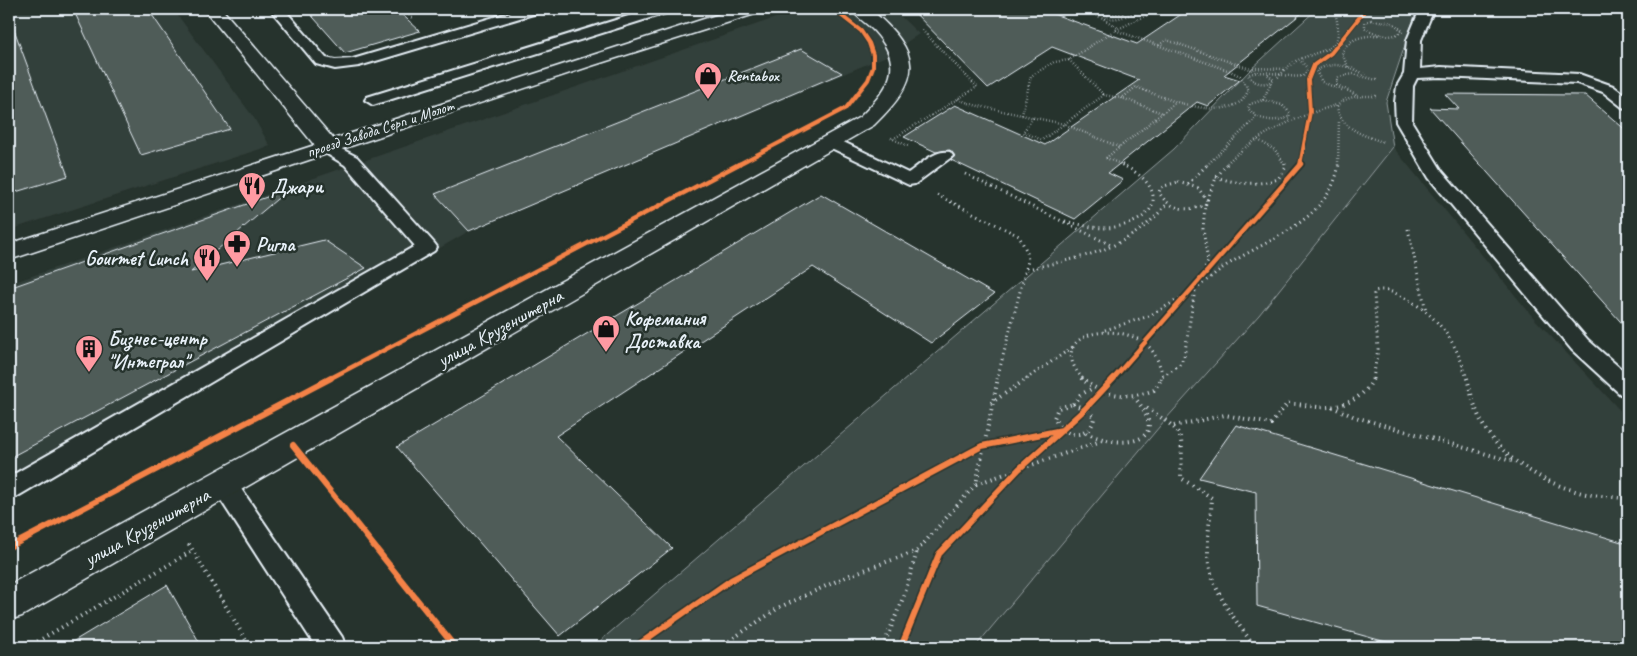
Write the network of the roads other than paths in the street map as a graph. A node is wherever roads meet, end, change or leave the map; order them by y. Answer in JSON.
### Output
{"nodes":[{"id":1,"x":213,"y":9,"type":"edge"},
{"id":2,"x":277,"y":9,"type":"edge"},
{"id":3,"x":535,"y":9,"type":"edge"},
{"id":4,"x":664,"y":9,"type":"edge"},
{"id":5,"x":752,"y":9,"type":"edge"},
{"id":6,"x":860,"y":9,"type":"edge"},
{"id":7,"x":1427,"y":9,"type":"edge"},
{"id":8,"x":1412,"y":74,"type":"junction"},
{"id":9,"x":374,"y":100,"type":"dead end"},
{"id":10,"x":1628,"y":104,"type":"edge"},
{"id":11,"x":833,"y":142,"type":"junction"},
{"id":12,"x":328,"y":147,"type":"junction"},
{"id":13,"x":941,"y":159,"type":"road end"},
{"id":14,"x":9,"y":252,"type":"edge"},
{"id":15,"x":1628,"y":388,"type":"edge"},
{"id":16,"x":224,"y":484,"type":"junction"},
{"id":17,"x":9,"y":489,"type":"edge"},
{"id":18,"x":9,"y":604,"type":"edge"},
{"id":19,"x":332,"y":647,"type":"edge"}],
"edges":[{"from":1,"to":12,"type":"street"},
{"from":2,"to":3,"type":"lane"},
{"from":4,"to":9,"type":"lane"},
{"from":5,"to":12,"type":"street","name":"проезд Завода Серп и Молот"},
{"from":6,"to":11,"type":"street","name":"улица Крузенштерна"},
{"from":7,"to":8,"type":"lane"},
{"from":8,"to":10,"type":"lane"},
{"from":8,"to":15,"type":"lane"},
{"from":11,"to":13,"type":"lane"},
{"from":11,"to":16,"type":"street","name":"улица Крузенштерна"},
{"from":12,"to":14,"type":"street","name":"проезд Завода Серп и Молот"},
{"from":12,"to":17,"type":"lane"},
{"from":16,"to":18,"type":"street","name":"улица Крузенштерна"},
{"from":16,"to":19,"type":"lane"}]}
